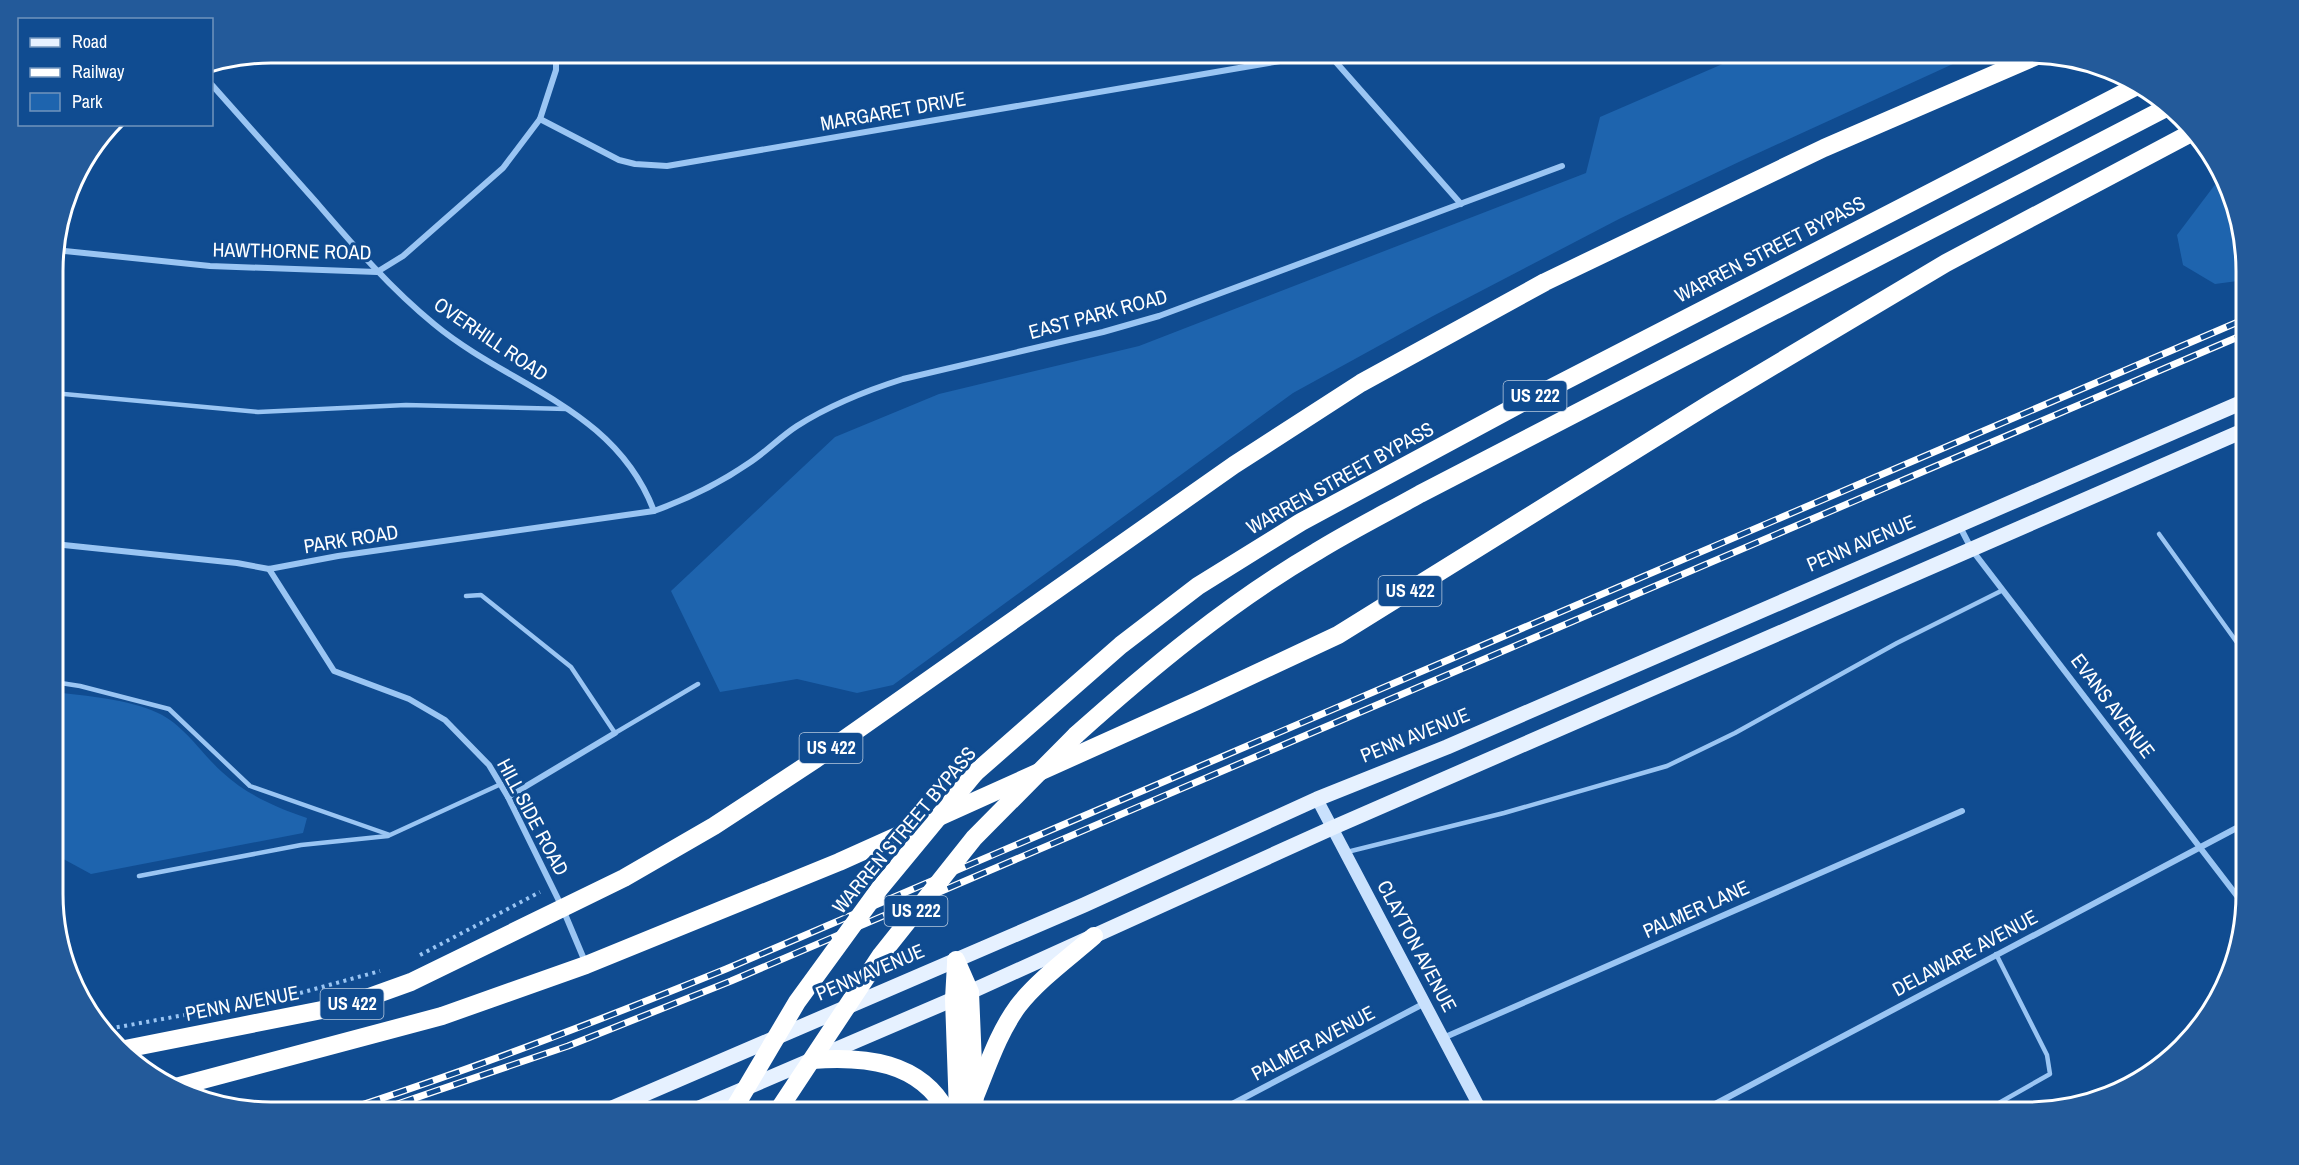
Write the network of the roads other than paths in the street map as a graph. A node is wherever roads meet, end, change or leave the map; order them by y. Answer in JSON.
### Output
{"nodes":[{"id":1,"x":556,"y":63,"type":"edge"},
{"id":2,"x":1269,"y":63,"type":"edge"},
{"id":3,"x":1336,"y":63,"type":"edge"},
{"id":4,"x":2021,"y":63,"type":"edge"},
{"id":5,"x":213,"y":86,"type":"edge"},
{"id":6,"x":2130,"y":90,"type":"edge"},
{"id":7,"x":2160,"y":111,"type":"edge"},
{"id":8,"x":540,"y":119,"type":"junction"},
{"id":9,"x":2186,"y":136,"type":"edge"},
{"id":10,"x":1562,"y":166,"type":"dead end"},
{"id":11,"x":1461,"y":204,"type":"junction"},
{"id":12,"x":64,"y":251,"type":"edge"},
{"id":13,"x":377,"y":272,"type":"junction"},
{"id":14,"x":63,"y":394,"type":"edge"},
{"id":15,"x":2236,"y":405,"type":"edge"},
{"id":16,"x":569,"y":410,"type":"junction"},
{"id":17,"x":2236,"y":434,"type":"edge"},
{"id":18,"x":654,"y":511,"type":"junction"},
{"id":19,"x":1959,"y":525,"type":"junction"},
{"id":20,"x":2159,"y":534,"type":"dead end"},
{"id":21,"x":63,"y":545,"type":"edge"},
{"id":22,"x":1972,"y":549,"type":"junction"},
{"id":23,"x":269,"y":569,"type":"junction"},
{"id":24,"x":2004,"y":590,"type":"junction"},
{"id":25,"x":466,"y":596,"type":"dead end"},
{"id":26,"x":2236,"y":641,"type":"edge"},
{"id":27,"x":63,"y":683,"type":"edge"},
{"id":28,"x":698,"y":684,"type":"dead end"},
{"id":29,"x":615,"y":733,"type":"junction"},
{"id":30,"x":501,"y":784,"type":"junction"},
{"id":31,"x":508,"y":797,"type":"junction"},
{"id":32,"x":1317,"y":799,"type":"junction"},
{"id":33,"x":1962,"y":811,"type":"dead end"},
{"id":34,"x":1332,"y":828,"type":"junction"},
{"id":35,"x":2236,"y":828,"type":"edge"},
{"id":36,"x":390,"y":835,"type":"junction"},
{"id":37,"x":2200,"y":847,"type":"junction"},
{"id":38,"x":1344,"y":853,"type":"junction"},
{"id":39,"x":139,"y":876,"type":"dead end"},
{"id":40,"x":2236,"y":894,"type":"edge"},
{"id":41,"x":562,"y":907,"type":"junction"},
{"id":42,"x":1094,"y":936,"type":"junction"},
{"id":43,"x":1996,"y":954,"type":"junction"},
{"id":44,"x":956,"y":960,"type":"junction"},
{"id":45,"x":586,"y":965,"type":"junction"},
{"id":46,"x":962,"y":996,"type":"junction"},
{"id":47,"x":1425,"y":1003,"type":"junction"},
{"id":48,"x":1443,"y":1038,"type":"junction"},
{"id":49,"x":132,"y":1048,"type":"edge"},
{"id":50,"x":812,"y":1060,"type":"junction"},
{"id":51,"x":187,"y":1084,"type":"edge"},
{"id":52,"x":626,"y":1102,"type":"edge"},
{"id":53,"x":713,"y":1102,"type":"edge"},
{"id":54,"x":738,"y":1102,"type":"edge"},
{"id":55,"x":784,"y":1102,"type":"edge"},
{"id":56,"x":939,"y":1102,"type":"edge"},
{"id":57,"x":958,"y":1102,"type":"edge"},
{"id":58,"x":975,"y":1102,"type":"edge"},
{"id":59,"x":976,"y":1102,"type":"edge"},
{"id":60,"x":1236,"y":1102,"type":"edge"},
{"id":61,"x":1477,"y":1102,"type":"edge"},
{"id":62,"x":1719,"y":1102,"type":"edge"},
{"id":63,"x":2001,"y":1102,"type":"edge"}],
"edges":[{"from":1,"to":8,"type":"street"},
{"from":2,"to":8,"type":"street","name":"MARGARET DRIVE"},
{"from":3,"to":11,"type":"street"},
{"from":4,"to":41,"type":"highway","number":"US 422"},
{"from":5,"to":13,"type":"street","name":"OVERHILL ROAD"},
{"from":6,"to":54,"type":"highway","name":"WARREN STREET BYPASS","number":"US 222","bridge":true},
{"from":7,"to":55,"type":"highway","number":"US 222","bridge":true},
{"from":8,"to":13,"type":"street","name":"HAWTHORNE ROAD"},
{"from":9,"to":45,"type":"highway","number":"US 422"},
{"from":10,"to":11,"type":"street","name":"EAST PARK ROAD"},
{"from":11,"to":18,"type":"street","name":"EAST PARK ROAD"},
{"from":12,"to":13,"type":"street","name":"HAWTHORNE ROAD"},
{"from":13,"to":16,"type":"street","name":"OVERHILL ROAD"},
{"from":14,"to":16,"type":"lane"},
{"from":15,"to":19,"type":"main road","name":"PENN AVENUE"},
{"from":16,"to":18,"type":"street","name":"OVERHILL ROAD"},
{"from":17,"to":22,"type":"main road"},
{"from":18,"to":23,"type":"street","name":"PARK ROAD"},
{"from":19,"to":22,"type":"street","name":"EVANS AVENUE"},
{"from":19,"to":32,"type":"main road","name":"PENN AVENUE"},
{"from":20,"to":26,"type":"lane"},
{"from":21,"to":23,"type":"street","name":"PARK ROAD"},
{"from":22,"to":24,"type":"street","name":"EVANS AVENUE"},
{"from":22,"to":34,"type":"main road"},
{"from":23,"to":30,"type":"street","name":"HILL SIDE ROAD"},
{"from":24,"to":37,"type":"street","name":"EVANS AVENUE"},
{"from":24,"to":38,"type":"lane"},
{"from":25,"to":29,"type":"lane"},
{"from":27,"to":36,"type":"lane"},
{"from":28,"to":29,"type":"lane"},
{"from":29,"to":31,"type":"street"},
{"from":30,"to":31,"type":"street","name":"HILL SIDE ROAD"},
{"from":30,"to":36,"type":"lane"},
{"from":31,"to":41,"type":"street","name":"HILL SIDE ROAD"},
{"from":32,"to":34,"type":"street","name":"CLAYTON AVENUE"},
{"from":32,"to":44,"type":"main road","name":"PENN AVENUE"},
{"from":33,"to":48,"type":"street","name":"PALMER LANE"},
{"from":34,"to":38,"type":"street","name":"CLAYTON AVENUE"},
{"from":34,"to":42,"type":"main road"},
{"from":35,"to":37,"type":"street","name":"DELAWARE AVENUE"},
{"from":36,"to":39,"type":"lane"},
{"from":37,"to":40,"type":"street","name":"EVANS AVENUE"},
{"from":37,"to":43,"type":"street","name":"DELAWARE AVENUE"},
{"from":38,"to":47,"type":"street","name":"CLAYTON AVENUE"},
{"from":41,"to":45,"type":"street","name":"HILL SIDE ROAD"},
{"from":41,"to":49,"type":"highway","name":"PENN AVENUE","number":"US 422"},
{"from":42,"to":46,"type":"main road"},
{"from":42,"to":59,"type":"highway"},
{"from":43,"to":62,"type":"street","name":"DELAWARE AVENUE"},
{"from":43,"to":63,"type":"lane"},
{"from":44,"to":46,"type":"highway"},
{"from":44,"to":52,"type":"main road","name":"PENN AVENUE"},
{"from":45,"to":51,"type":"highway","number":"US 422"},
{"from":46,"to":50,"type":"main road"},
{"from":46,"to":57,"type":"highway"},
{"from":46,"to":58,"type":"highway"},
{"from":47,"to":48,"type":"street","name":"CLAYTON AVENUE"},
{"from":47,"to":60,"type":"street","name":"PALMER AVENUE"},
{"from":48,"to":61,"type":"street","name":"CLAYTON AVENUE"},
{"from":50,"to":53,"type":"main road"},
{"from":50,"to":56,"type":"highway"}]}
